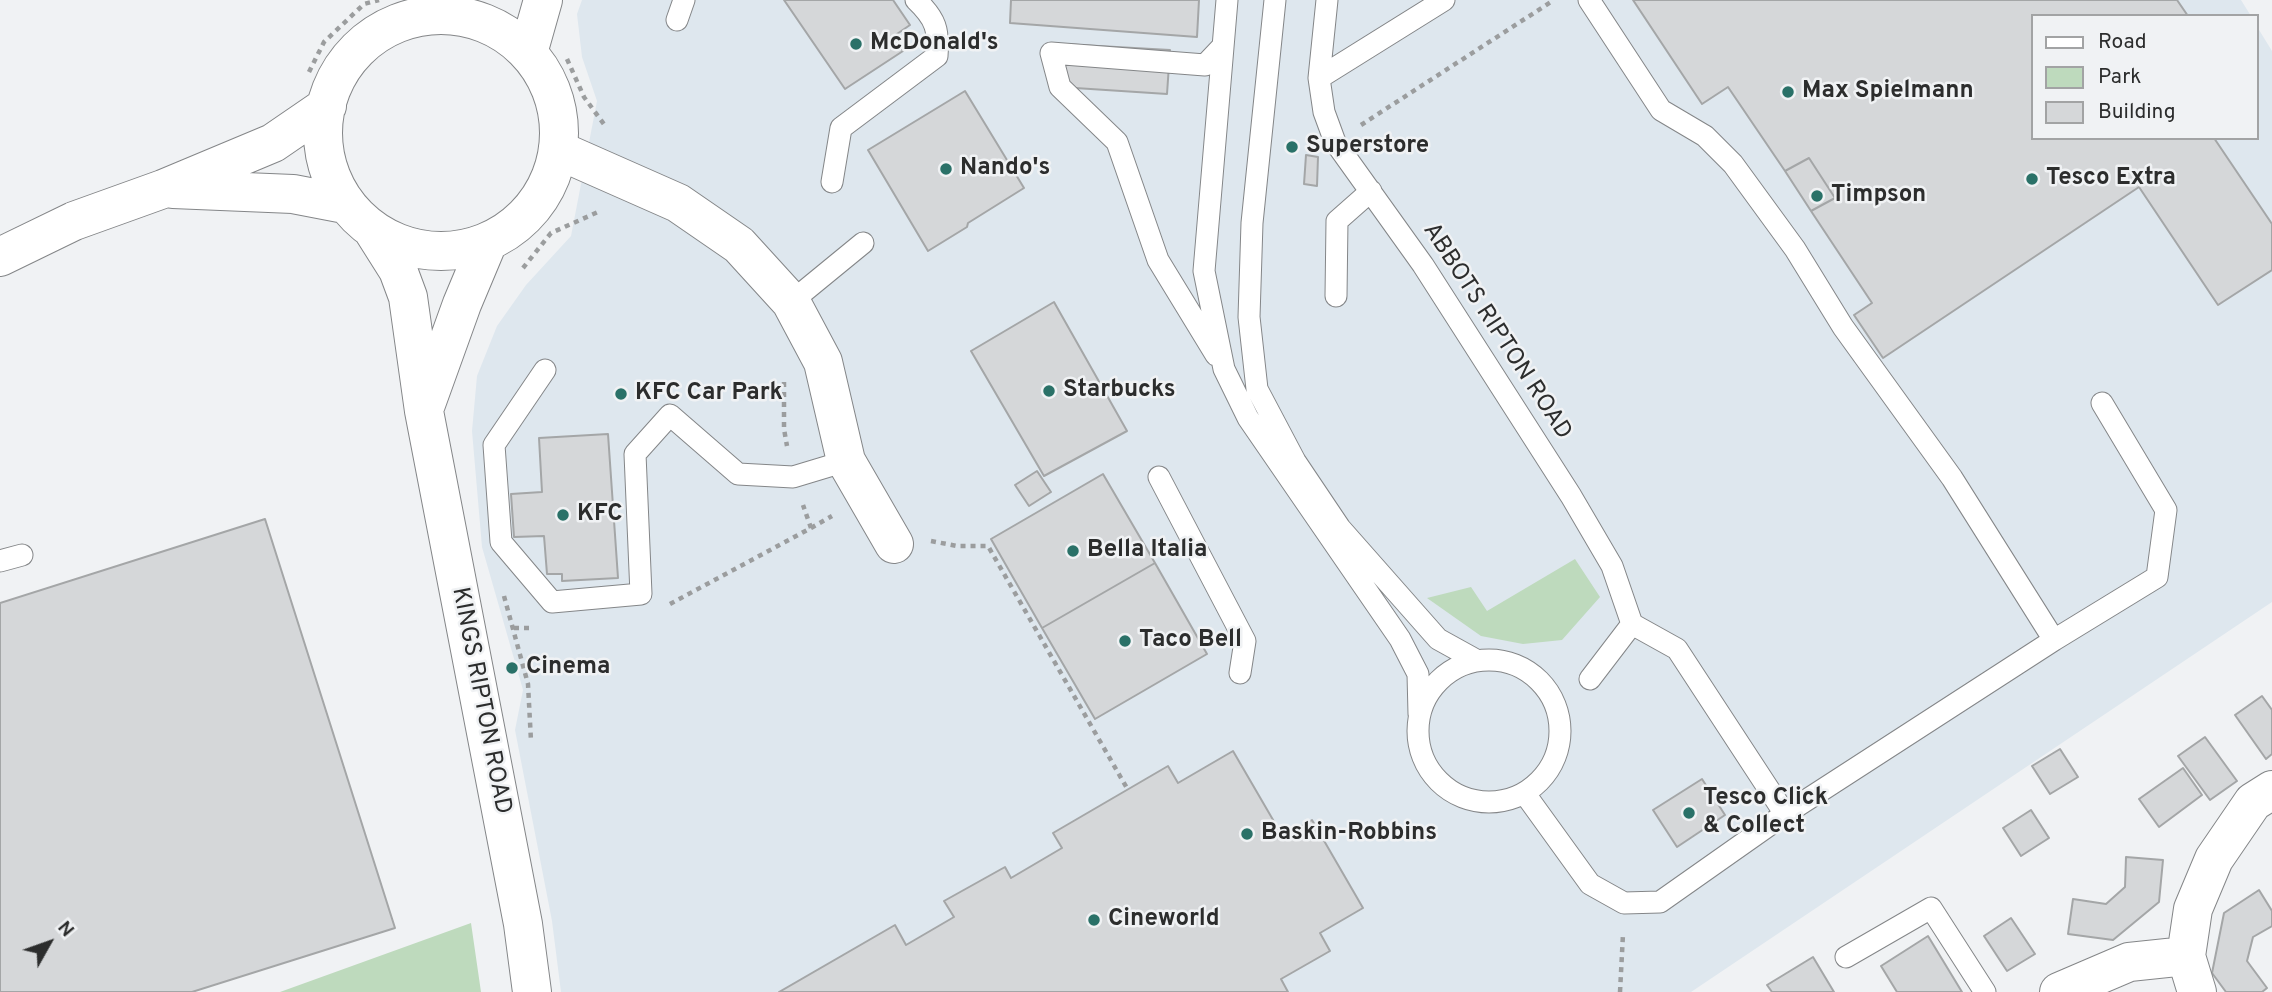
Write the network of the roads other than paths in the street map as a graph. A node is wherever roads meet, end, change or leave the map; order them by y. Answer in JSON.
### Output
{"nodes":[{"id":1,"x":543,"y":0,"type":"edge"},
{"id":2,"x":916,"y":0,"type":"edge"},
{"id":3,"x":1227,"y":0,"type":"edge"},
{"id":4,"x":1275,"y":0,"type":"edge"},
{"id":5,"x":1326,"y":0,"type":"edge"},
{"id":6,"x":1444,"y":0,"type":"edge"},
{"id":7,"x":1589,"y":0,"type":"edge"},
{"id":8,"x":434,"y":8,"type":"edge"},
{"id":9,"x":1223,"y":46,"type":"junction"},
{"id":10,"x":545,"y":52,"type":"junction"},
{"id":11,"x":1319,"y":78,"type":"junction"},
{"id":12,"x":317,"y":90,"type":"junction"},
{"id":13,"x":558,"y":150,"type":"junction"},
{"id":14,"x":832,"y":182,"type":"dead end"},
{"id":15,"x":163,"y":189,"type":"junction"},
{"id":16,"x":1371,"y":191,"type":"junction"},
{"id":17,"x":345,"y":204,"type":"junction"},
{"id":18,"x":374,"y":232,"type":"junction"},
{"id":19,"x":488,"y":242,"type":"junction"},
{"id":20,"x":863,"y":243,"type":"dead end"},
{"id":21,"x":0,"y":257,"type":"edge"},
{"id":22,"x":1336,"y":296,"type":"dead end"},
{"id":23,"x":791,"y":302,"type":"junction"},
{"id":24,"x":1224,"y":369,"type":"junction"},
{"id":25,"x":545,"y":370,"type":"dead end"},
{"id":26,"x":2102,"y":403,"type":"dead end"},
{"id":27,"x":424,"y":411,"type":"junction"},
{"id":28,"x":846,"y":461,"type":"junction"},
{"id":29,"x":1159,"y":477,"type":"dead end"},
{"id":30,"x":911,"y":542,"type":"road end"},
{"id":31,"x":22,"y":555,"type":"dead end"},
{"id":32,"x":0,"y":561,"type":"edge"},
{"id":33,"x":1632,"y":624,"type":"junction"},
{"id":34,"x":2054,"y":640,"type":"junction"},
{"id":35,"x":1476,"y":660,"type":"junction"},
{"id":36,"x":1240,"y":673,"type":"dead end"},
{"id":37,"x":1590,"y":679,"type":"dead end"},
{"id":38,"x":1419,"y":714,"type":"junction"},
{"id":39,"x":2272,"y":790,"type":"edge"},
{"id":40,"x":1525,"y":794,"type":"junction"},
{"id":41,"x":1785,"y":814,"type":"junction"},
{"id":42,"x":2186,"y":956,"type":"junction"},
{"id":43,"x":1846,"y":957,"type":"dead end"},
{"id":44,"x":532,"y":992,"type":"edge"},
{"id":45,"x":1985,"y":992,"type":"edge"},
{"id":46,"x":2059,"y":992,"type":"edge"},
{"id":47,"x":2197,"y":992,"type":"edge"}],
"edges":[{"from":1,"to":10,"type":"street"},
{"from":2,"to":14,"type":"lane"},
{"from":3,"to":9,"type":"lane"},
{"from":4,"to":35,"type":"lane"},
{"from":5,"to":11,"type":"lane","name":"ABBOTS RIPTON ROAD"},
{"from":6,"to":11,"type":"lane"},
{"from":7,"to":34,"type":"lane"},
{"from":8,"to":10,"type":"street"},
{"from":8,"to":12,"type":"street"},
{"from":9,"to":24,"type":"lane"},
{"from":9,"to":24,"type":"lane"},
{"from":10,"to":13,"type":"street"},
{"from":11,"to":16,"type":"lane","name":"ABBOTS RIPTON ROAD"},
{"from":12,"to":15,"type":"street"},
{"from":12,"to":17,"type":"street"},
{"from":13,"to":19,"type":"street"},
{"from":13,"to":23,"type":"street"},
{"from":15,"to":17,"type":"street"},
{"from":15,"to":21,"type":"street"},
{"from":16,"to":22,"type":"lane"},
{"from":16,"to":33,"type":"lane","name":"ABBOTS RIPTON ROAD"},
{"from":17,"to":18,"type":"street"},
{"from":18,"to":19,"type":"street"},
{"from":18,"to":27,"type":"street","name":"KINGS RIPTON ROAD"},
{"from":19,"to":27,"type":"street"},
{"from":20,"to":23,"type":"lane"},
{"from":23,"to":28,"type":"street"},
{"from":24,"to":38,"type":"lane"},
{"from":25,"to":28,"type":"lane"},
{"from":26,"to":34,"type":"lane"},
{"from":27,"to":44,"type":"street","name":"KINGS RIPTON ROAD"},
{"from":28,"to":30,"type":"street"},
{"from":29,"to":36,"type":"lane"},
{"from":31,"to":32,"type":"lane"},
{"from":33,"to":37,"type":"lane"},
{"from":33,"to":41,"type":"lane"},
{"from":34,"to":41,"type":"lane"},
{"from":35,"to":38,"type":"lane"},
{"from":35,"to":40,"type":"lane"},
{"from":38,"to":40,"type":"lane"},
{"from":39,"to":42,"type":"street"},
{"from":40,"to":41,"type":"lane"},
{"from":42,"to":46,"type":"street"},
{"from":42,"to":47,"type":"street"},
{"from":43,"to":45,"type":"lane"}]}
